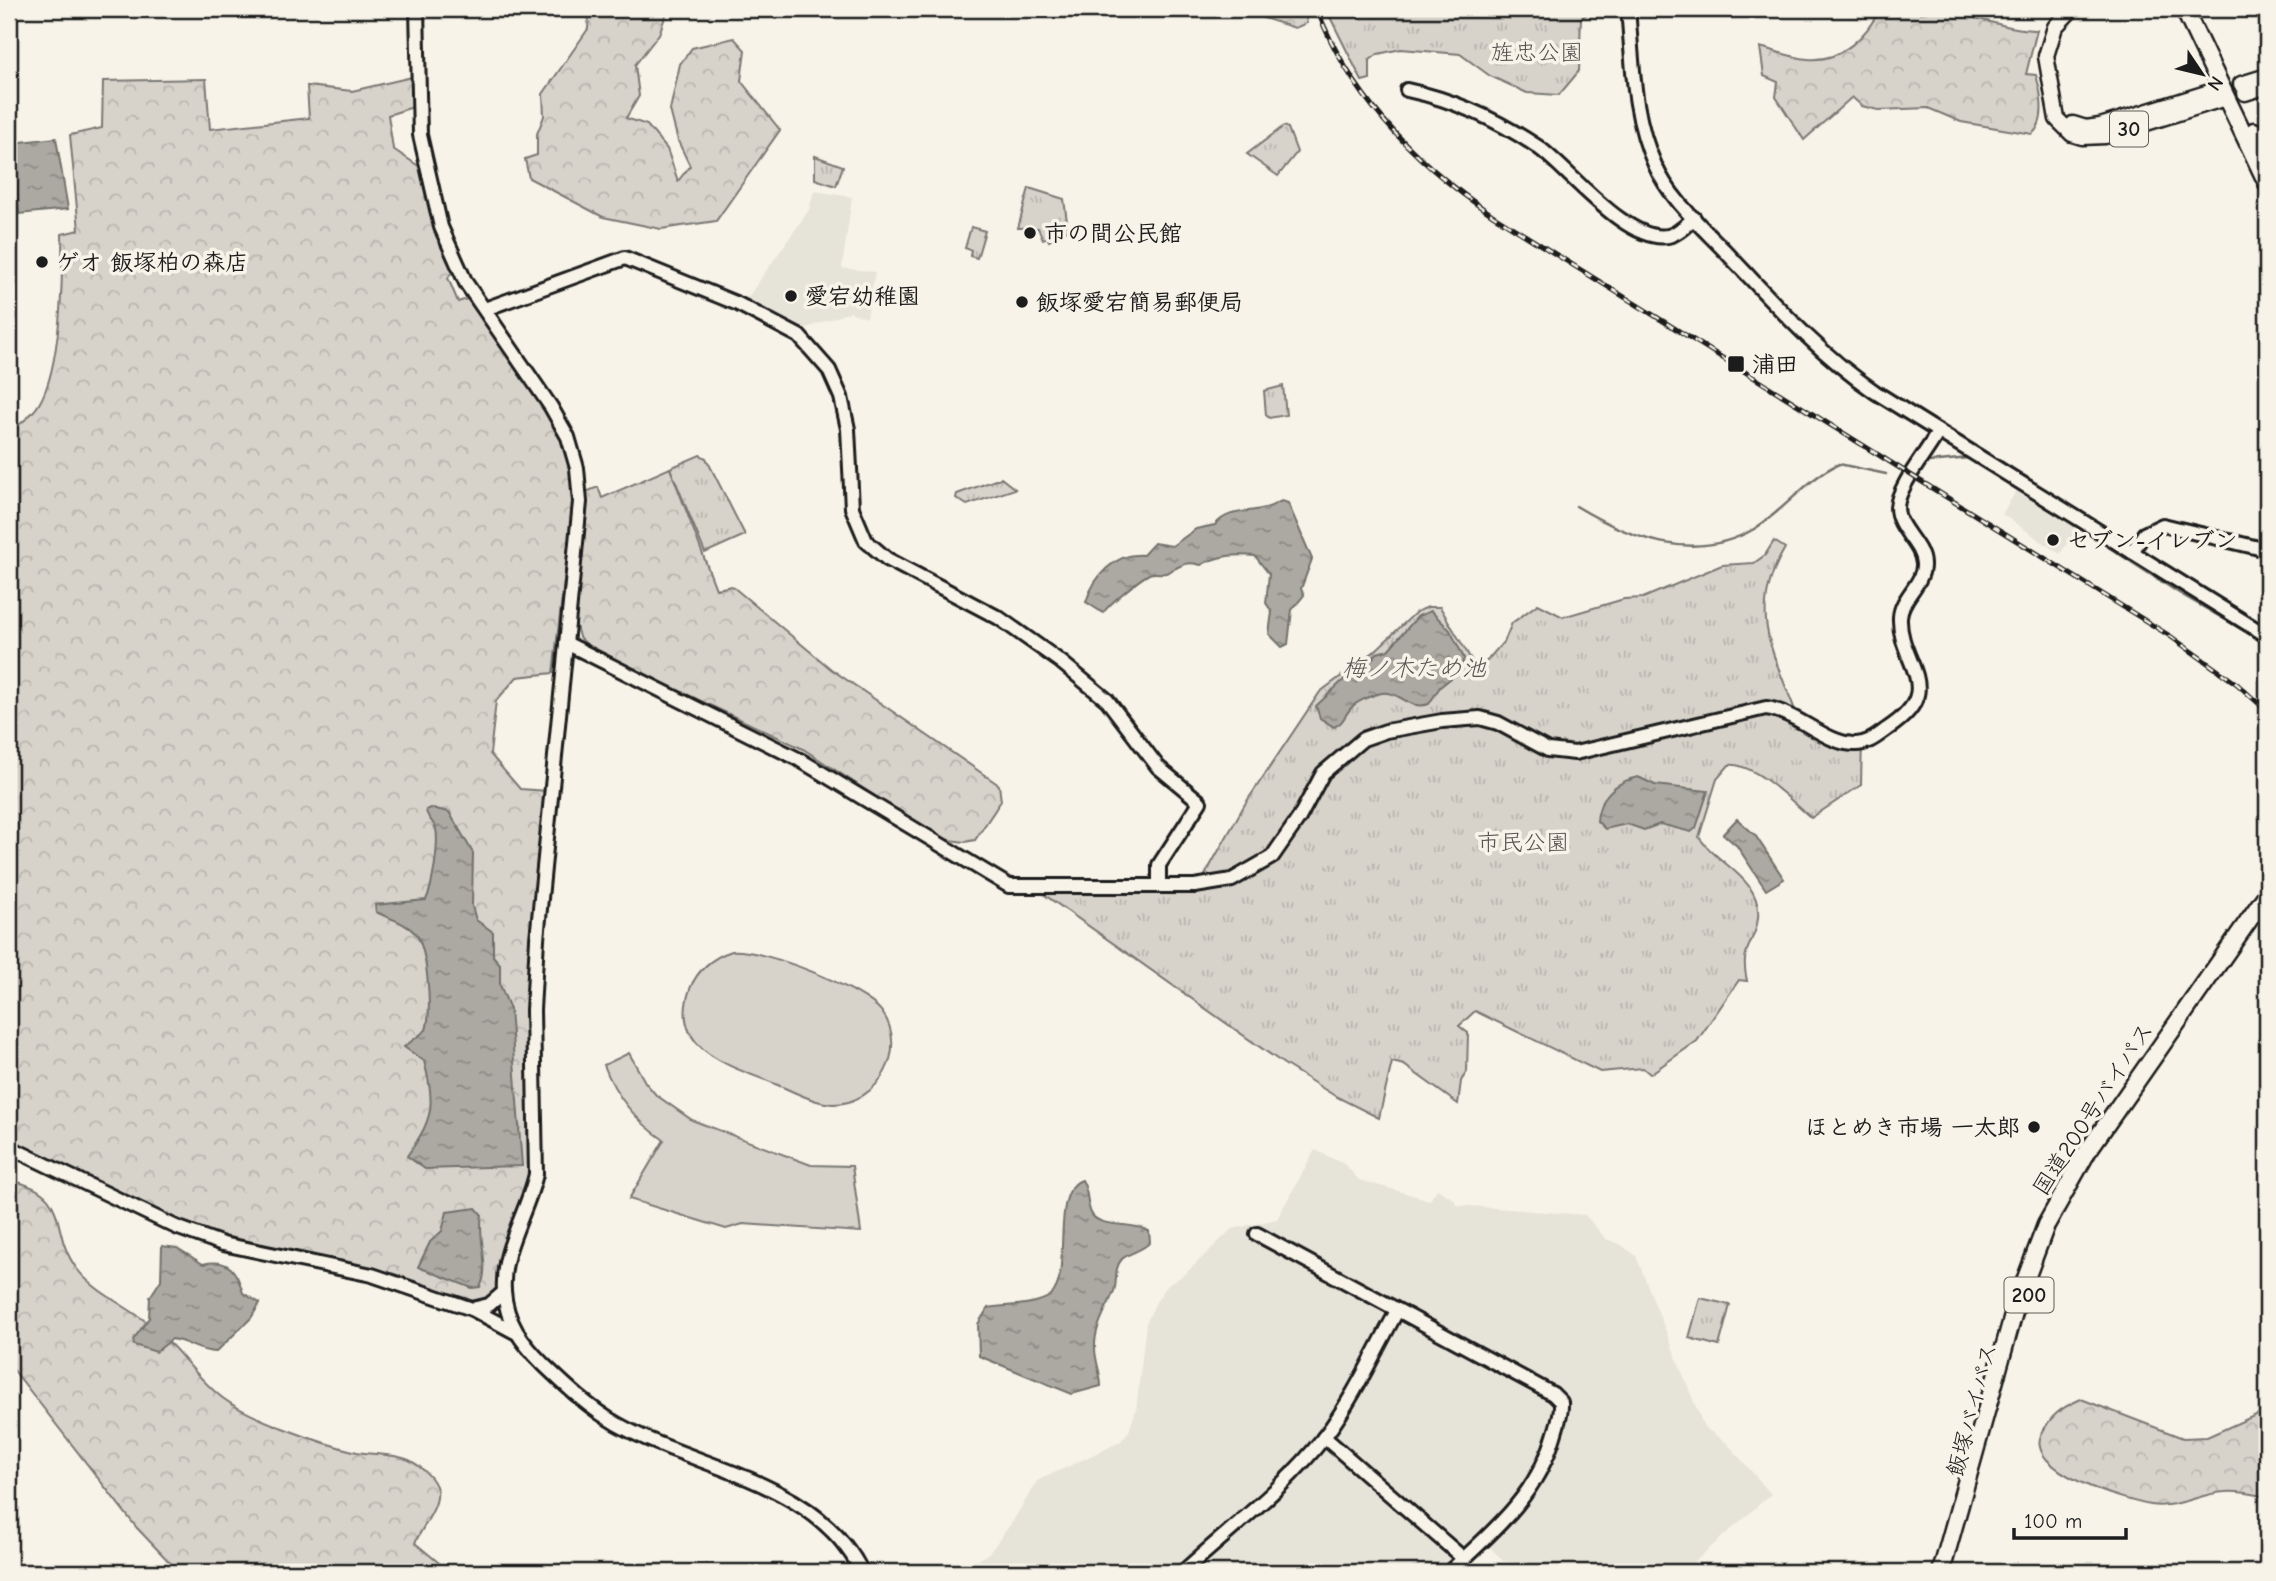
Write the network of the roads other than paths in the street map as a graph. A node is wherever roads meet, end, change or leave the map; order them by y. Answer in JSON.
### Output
{"nodes":[{"id":1,"x":417,"y":9,"type":"edge"},
{"id":2,"x":1628,"y":9,"type":"edge"},
{"id":3,"x":2073,"y":9,"type":"edge"},
{"id":4,"x":2184,"y":9,"type":"edge"},
{"id":5,"x":2195,"y":9,"type":"edge"},
{"id":6,"x":2267,"y":76,"type":"edge"},
{"id":7,"x":2267,"y":86,"type":"edge"},
{"id":8,"x":1407,"y":90,"type":"dead end"},
{"id":9,"x":2216,"y":96,"type":"dead end"},
{"id":10,"x":2267,"y":156,"type":"edge"},
{"id":11,"x":2267,"y":183,"type":"edge"},
{"id":12,"x":1694,"y":218,"type":"junction"},
{"id":13,"x":485,"y":309,"type":"junction"},
{"id":14,"x":1938,"y":432,"type":"junction"},
{"id":15,"x":2150,"y":529,"type":"junction"},
{"id":16,"x":2105,"y":534,"type":"junction"},
{"id":17,"x":2267,"y":550,"type":"edge"},
{"id":18,"x":2132,"y":552,"type":"junction"},
{"id":19,"x":2154,"y":567,"type":"junction"},
{"id":20,"x":2267,"y":636,"type":"edge"},
{"id":21,"x":566,"y":643,"type":"junction"},
{"id":22,"x":1159,"y":885,"type":"junction"},
{"id":23,"x":2267,"y":894,"type":"edge"},
{"id":24,"x":2267,"y":909,"type":"edge"},
{"id":25,"x":2248,"y":931,"type":"junction"},
{"id":26,"x":2164,"y":1049,"type":"junction"},
{"id":27,"x":9,"y":1147,"type":"edge"},
{"id":28,"x":1257,"y":1234,"type":"dead end"},
{"id":29,"x":504,"y":1292,"type":"junction"},
{"id":30,"x":472,"y":1309,"type":"junction"},
{"id":31,"x":1396,"y":1311,"type":"junction"},
{"id":32,"x":514,"y":1332,"type":"junction"},
{"id":33,"x":1324,"y":1437,"type":"junction"},
{"id":34,"x":1464,"y":1559,"type":"junction"},
{"id":35,"x":862,"y":1572,"type":"edge"},
{"id":36,"x":1183,"y":1572,"type":"edge"},
{"id":37,"x":1450,"y":1572,"type":"edge"},
{"id":38,"x":1941,"y":1572,"type":"edge"},
{"id":39,"x":1950,"y":1572,"type":"edge"}],
"edges":[{"from":1,"to":13,"type":"street"},
{"from":2,"to":12,"type":"street"},
{"from":3,"to":9,"type":"main road","number":"30"},
{"from":4,"to":11,"type":"highway"},
{"from":5,"to":10,"type":"highway"},
{"from":6,"to":7,"type":"main road"},
{"from":8,"to":12,"type":"street"},
{"from":12,"to":14,"type":"street"},
{"from":13,"to":21,"type":"street"},
{"from":13,"to":22,"type":"street"},
{"from":14,"to":16,"type":"street"},
{"from":14,"to":22,"type":"street"},
{"from":15,"to":16,"type":"street"},
{"from":15,"to":17,"type":"street"},
{"from":15,"to":18,"type":"street"},
{"from":15,"to":19,"type":"street"},
{"from":16,"to":18,"type":"street"},
{"from":18,"to":19,"type":"street"},
{"from":19,"to":20,"type":"street"},
{"from":21,"to":22,"type":"street"},
{"from":21,"to":29,"type":"street"},
{"from":23,"to":25,"type":"highway","name":"国道200号バイパス","number":"200"},
{"from":24,"to":25,"type":"highway","number":"200"},
{"from":25,"to":26,"type":"highway","name":"国道200号バイパス","number":"200"},
{"from":26,"to":38,"type":"highway","name":"国道200号バイパス","number":"200"},
{"from":26,"to":39,"type":"highway","name":"飯塚バイパス","number":"200"},
{"from":27,"to":30,"type":"street"},
{"from":28,"to":31,"type":"street"},
{"from":29,"to":30,"type":"street"},
{"from":29,"to":32,"type":"street"},
{"from":30,"to":32,"type":"street"},
{"from":31,"to":33,"type":"street"},
{"from":31,"to":34,"type":"street"},
{"from":32,"to":35,"type":"street"},
{"from":33,"to":34,"type":"street"},
{"from":33,"to":36,"type":"street"},
{"from":34,"to":37,"type":"street"}]}
